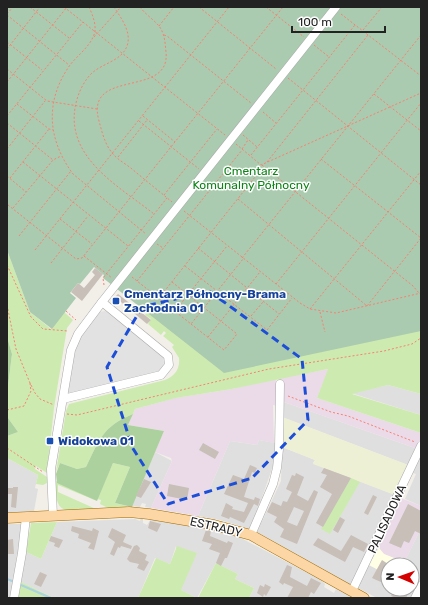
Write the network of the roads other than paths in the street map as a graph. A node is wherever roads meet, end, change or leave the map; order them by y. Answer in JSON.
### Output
{"nodes":[{"id":1,"x":336,"y":8,"type":"edge"},
{"id":2,"x":102,"y":302,"type":"junction"},
{"id":3,"x":280,"y":384,"type":"dead end"},
{"id":4,"x":63,"y":399,"type":"junction"},
{"id":5,"x":421,"y":445,"type":"edge"},
{"id":6,"x":53,"y":516,"type":"junction"},
{"id":7,"x":7,"y":518,"type":"edge"},
{"id":8,"x":26,"y":518,"type":"junction"},
{"id":9,"x":251,"y":535,"type":"junction"},
{"id":10,"x":421,"y":586,"type":"edge"},
{"id":11,"x":352,"y":591,"type":"junction"},
{"id":12,"x":14,"y":598,"type":"edge"},
{"id":13,"x":364,"y":598,"type":"edge"},
{"id":14,"x":415,"y":598,"type":"edge"}],
"edges":[{"from":1,"to":2,"type":"street"},
{"from":2,"to":4,"type":"street"},
{"from":2,"to":4,"type":"street"},
{"from":3,"to":9,"type":"street"},
{"from":4,"to":6,"type":"street"},
{"from":5,"to":11,"type":"street","name":"PALISADOWA"},
{"from":6,"to":8,"type":"main road","name":"ESTRADY"},
{"from":6,"to":9,"type":"main road","name":"ESTRADY"},
{"from":7,"to":8,"type":"main road","name":"ESTRADY"},
{"from":8,"to":12,"type":"street"},
{"from":9,"to":11,"type":"main road","name":"ESTRADY"},
{"from":10,"to":14,"type":"street"},
{"from":11,"to":13,"type":"main road","name":"ESTRADY"}]}
